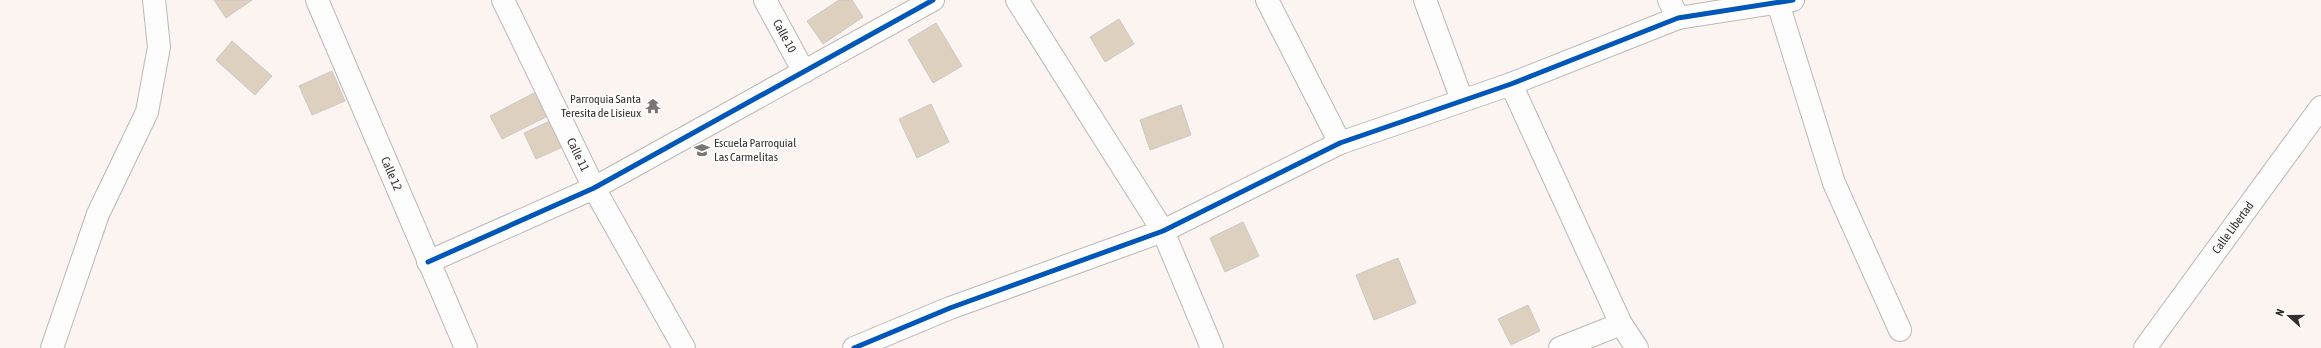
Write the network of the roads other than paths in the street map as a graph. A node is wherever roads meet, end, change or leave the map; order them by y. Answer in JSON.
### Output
{"nodes":[{"id":1,"x":154,"y":0,"type":"edge"},
{"id":2,"x":317,"y":0,"type":"edge"},
{"id":3,"x":503,"y":0,"type":"edge"},
{"id":4,"x":765,"y":0,"type":"edge"},
{"id":5,"x":933,"y":0,"type":"edge"},
{"id":6,"x":1017,"y":0,"type":"edge"},
{"id":7,"x":1267,"y":0,"type":"edge"},
{"id":8,"x":1425,"y":0,"type":"edge"},
{"id":9,"x":1782,"y":1,"type":"edge"},
{"id":10,"x":1673,"y":9,"type":"edge"},
{"id":11,"x":804,"y":72,"type":"junction"},
{"id":12,"x":1511,"y":84,"type":"junction"},
{"id":13,"x":1462,"y":100,"type":"junction"},
{"id":14,"x":2321,"y":107,"type":"edge"},
{"id":15,"x":1340,"y":143,"type":"junction"},
{"id":16,"x":594,"y":188,"type":"junction"},
{"id":17,"x":1163,"y":231,"type":"junction"},
{"id":18,"x":428,"y":262,"type":"junction"},
{"id":19,"x":1621,"y":324,"type":"junction"},
{"id":20,"x":1900,"y":330,"type":"dead end"},
{"id":21,"x":891,"y":341,"type":"edge"},
{"id":22,"x":52,"y":348,"type":"edge"},
{"id":23,"x":466,"y":348,"type":"edge"},
{"id":24,"x":684,"y":348,"type":"edge"},
{"id":25,"x":854,"y":348,"type":"edge"},
{"id":26,"x":1212,"y":348,"type":"edge"},
{"id":27,"x":1560,"y":348,"type":"edge"},
{"id":28,"x":1637,"y":348,"type":"edge"},
{"id":29,"x":2145,"y":348,"type":"edge"}],
"edges":[{"from":1,"to":22,"type":"street"},
{"from":2,"to":18,"type":"street","name":"Calle 12"},
{"from":3,"to":16,"type":"street","name":"Calle 11"},
{"from":4,"to":11,"type":"street","name":"Calle 10"},
{"from":5,"to":11,"type":"street"},
{"from":6,"to":17,"type":"street"},
{"from":7,"to":15,"type":"street"},
{"from":8,"to":13,"type":"street"},
{"from":9,"to":10,"type":"street"},
{"from":9,"to":20,"type":"street"},
{"from":10,"to":12,"type":"street"},
{"from":11,"to":16,"type":"street"},
{"from":12,"to":13,"type":"street"},
{"from":12,"to":19,"type":"street"},
{"from":13,"to":15,"type":"street"},
{"from":14,"to":29,"type":"street","name":"Calle Libertad"},
{"from":15,"to":17,"type":"street"},
{"from":16,"to":18,"type":"street"},
{"from":16,"to":24,"type":"street","name":"Calle 11"},
{"from":17,"to":21,"type":"street"},
{"from":17,"to":26,"type":"street"},
{"from":18,"to":23,"type":"street","name":"Calle 12"},
{"from":19,"to":27,"type":"street"},
{"from":19,"to":28,"type":"street"},
{"from":21,"to":25,"type":"street"}]}
